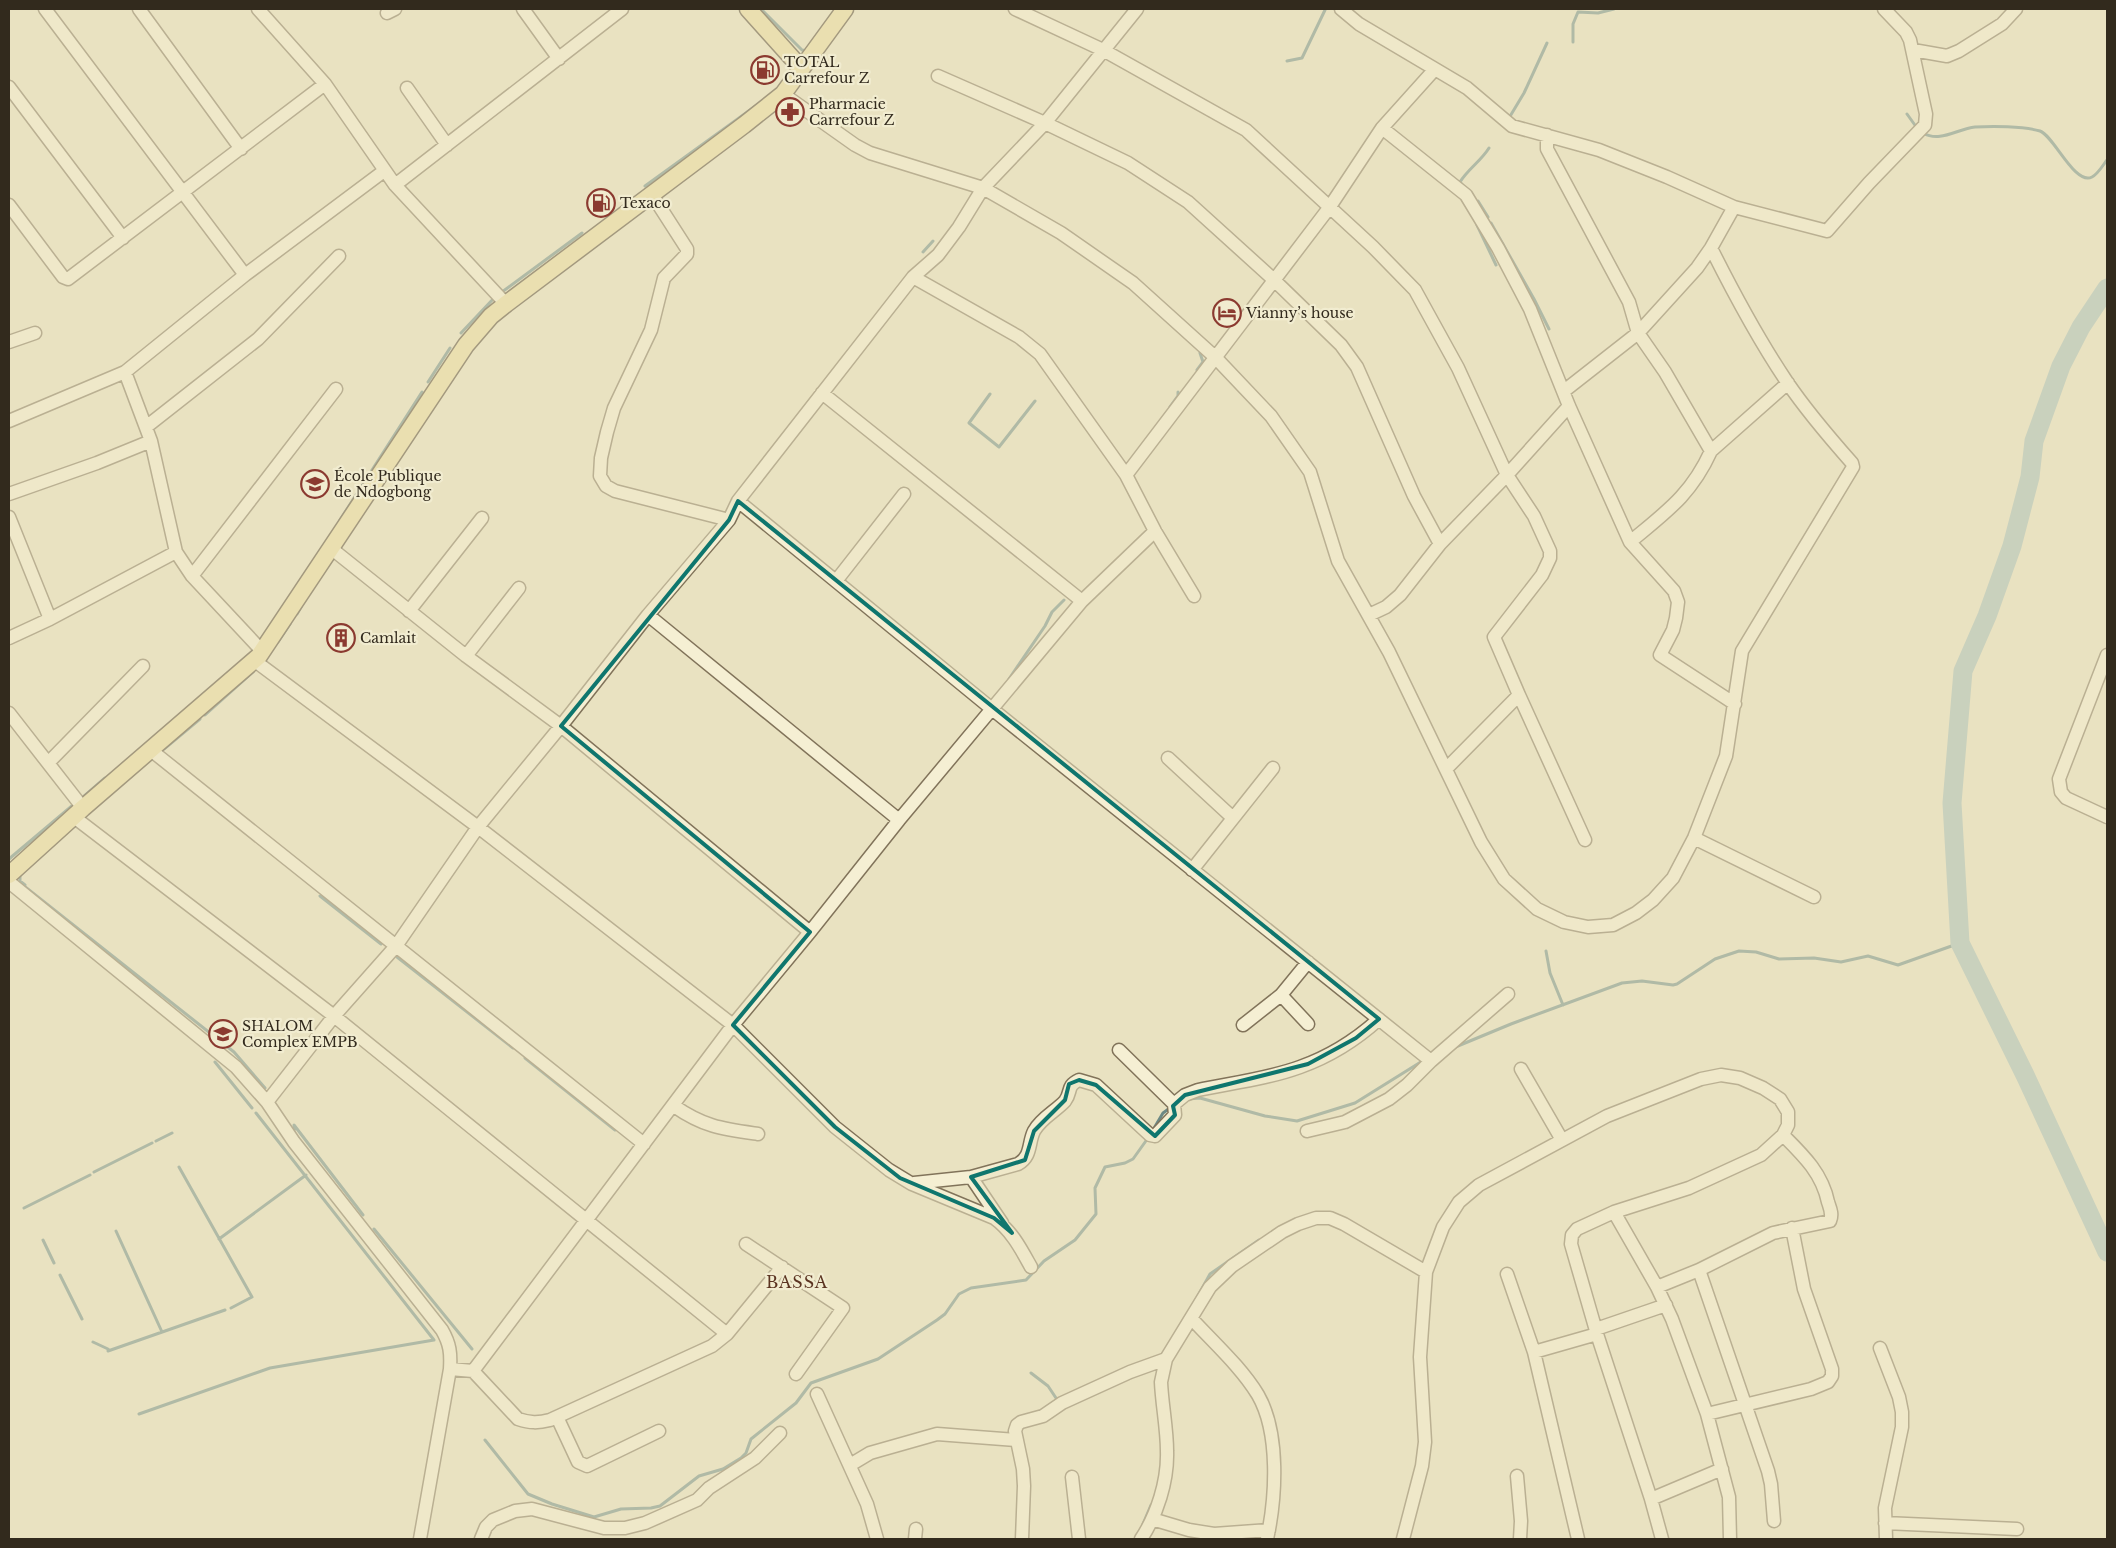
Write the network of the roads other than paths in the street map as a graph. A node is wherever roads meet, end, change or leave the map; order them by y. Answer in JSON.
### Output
{"nodes":[{"id":1,"x":45,"y":9,"type":"edge"},
{"id":2,"x":139,"y":9,"type":"edge"},
{"id":3,"x":523,"y":9,"type":"edge"},
{"id":4,"x":748,"y":9,"type":"edge"},
{"id":5,"x":844,"y":9,"type":"edge"},
{"id":6,"x":1015,"y":9,"type":"edge"},
{"id":7,"x":1137,"y":9,"type":"edge"},
{"id":8,"x":1341,"y":9,"type":"edge"},
{"id":9,"x":1886,"y":9,"type":"edge"},
{"id":10,"x":2016,"y":9,"type":"edge"},
{"id":11,"x":619,"y":10,"type":"edge"},
{"id":12,"x":265,"y":11,"type":"edge"},
{"id":13,"x":1102,"y":50,"type":"junction"},
{"id":14,"x":1913,"y":50,"type":"junction"},
{"id":15,"x":559,"y":59,"type":"junction"},
{"id":16,"x":801,"y":68,"type":"junction"},
{"id":17,"x":1435,"y":69,"type":"junction"},
{"id":18,"x":938,"y":76,"type":"dead end"},
{"id":19,"x":325,"y":84,"type":"junction"},
{"id":20,"x":9,"y":87,"type":"edge"},
{"id":21,"x":407,"y":88,"type":"dead end"},
{"id":22,"x":783,"y":94,"type":"junction"},
{"id":23,"x":1045,"y":123,"type":"junction"},
{"id":24,"x":1382,"y":128,"type":"junction"},
{"id":25,"x":1547,"y":135,"type":"junction"},
{"id":26,"x":447,"y":146,"type":"junction"},
{"id":27,"x":241,"y":149,"type":"junction"},
{"id":28,"x":384,"y":171,"type":"junction"},
{"id":29,"x":395,"y":185,"type":"junction"},
{"id":30,"x":982,"y":188,"type":"junction"},
{"id":31,"x":182,"y":193,"type":"junction"},
{"id":32,"x":651,"y":193,"type":"junction"},
{"id":33,"x":9,"y":205,"type":"edge"},
{"id":34,"x":1734,"y":207,"type":"junction"},
{"id":35,"x":1329,"y":208,"type":"junction"},
{"id":36,"x":123,"y":238,"type":"junction"},
{"id":37,"x":1711,"y":248,"type":"junction"},
{"id":38,"x":339,"y":256,"type":"dead end"},
{"id":39,"x":246,"y":275,"type":"junction"},
{"id":40,"x":913,"y":277,"type":"junction"},
{"id":41,"x":1273,"y":280,"type":"junction"},
{"id":42,"x":506,"y":304,"type":"junction"},
{"id":43,"x":34,"y":333,"type":"dead end"},
{"id":44,"x":1638,"y":333,"type":"junction"},
{"id":45,"x":9,"y":342,"type":"edge"},
{"id":46,"x":1215,"y":356,"type":"junction"},
{"id":47,"x":125,"y":372,"type":"junction"},
{"id":48,"x":1788,"y":383,"type":"junction"},
{"id":49,"x":336,"y":389,"type":"dead end"},
{"id":50,"x":1564,"y":391,"type":"junction"},
{"id":51,"x":822,"y":393,"type":"junction"},
{"id":52,"x":1569,"y":406,"type":"junction"},
{"id":53,"x":9,"y":421,"type":"edge"},
{"id":54,"x":146,"y":427,"type":"junction"},
{"id":55,"x":151,"y":441,"type":"junction"},
{"id":56,"x":1711,"y":451,"type":"junction"},
{"id":57,"x":1126,"y":475,"type":"junction"},
{"id":58,"x":1507,"y":475,"type":"junction"},
{"id":59,"x":9,"y":494,"type":"edge"},
{"id":60,"x":904,"y":494,"type":"dead end"},
{"id":61,"x":738,"y":501,"type":"junction"},
{"id":62,"x":9,"y":517,"type":"edge"},
{"id":63,"x":482,"y":518,"type":"dead end"},
{"id":64,"x":729,"y":520,"type":"junction"},
{"id":65,"x":1155,"y":531,"type":"junction"},
{"id":66,"x":1630,"y":542,"type":"junction"},
{"id":67,"x":1440,"y":544,"type":"junction"},
{"id":68,"x":332,"y":549,"type":"junction"},
{"id":69,"x":176,"y":552,"type":"junction"},
{"id":70,"x":192,"y":576,"type":"junction"},
{"id":71,"x":836,"y":581,"type":"junction"},
{"id":72,"x":519,"y":588,"type":"dead end"},
{"id":73,"x":1194,"y":596,"type":"dead end"},
{"id":74,"x":1082,"y":602,"type":"junction"},
{"id":75,"x":409,"y":611,"type":"junction"},
{"id":76,"x":648,"y":615,"type":"junction"},
{"id":77,"x":1368,"y":615,"type":"junction"},
{"id":78,"x":50,"y":619,"type":"junction"},
{"id":79,"x":9,"y":638,"type":"edge"},
{"id":80,"x":2107,"y":655,"type":"edge"},
{"id":81,"x":258,"y":656,"type":"junction"},
{"id":82,"x":466,"y":656,"type":"junction"},
{"id":83,"x":143,"y":666,"type":"dead end"},
{"id":84,"x":1519,"y":695,"type":"junction"},
{"id":85,"x":1735,"y":704,"type":"junction"},
{"id":86,"x":992,"y":710,"type":"junction"},
{"id":87,"x":9,"y":713,"type":"edge"},
{"id":88,"x":561,"y":726,"type":"junction"},
{"id":89,"x":152,"y":751,"type":"junction"},
{"id":90,"x":1168,"y":758,"type":"dead end"},
{"id":91,"x":48,"y":764,"type":"junction"},
{"id":92,"x":1273,"y":768,"type":"dead end"},
{"id":93,"x":1446,"y":769,"type":"junction"},
{"id":94,"x":78,"y":812,"type":"junction"},
{"id":95,"x":2107,"y":817,"type":"edge"},
{"id":96,"x":1233,"y":818,"type":"junction"},
{"id":97,"x":900,"y":820,"type":"junction"},
{"id":98,"x":478,"y":827,"type":"junction"},
{"id":99,"x":1694,"y":838,"type":"junction"},
{"id":100,"x":1585,"y":840,"type":"dead end"},
{"id":101,"x":1192,"y":870,"type":"junction"},
{"id":102,"x":9,"y":876,"type":"edge"},
{"id":103,"x":9,"y":882,"type":"edge"},
{"id":104,"x":1814,"y":897,"type":"dead end"},
{"id":105,"x":810,"y":932,"type":"junction"},
{"id":106,"x":396,"y":946,"type":"junction"},
{"id":107,"x":1308,"y":962,"type":"junction"},
{"id":108,"x":1508,"y":994,"type":"dead end"},
{"id":109,"x":1281,"y":995,"type":"junction"},
{"id":110,"x":334,"y":1016,"type":"junction"},
{"id":111,"x":1379,"y":1019,"type":"junction"},
{"id":112,"x":1308,"y":1024,"type":"dead end"},
{"id":113,"x":733,"y":1025,"type":"junction"},
{"id":114,"x":1243,"y":1025,"type":"dead end"},
{"id":115,"x":1119,"y":1050,"type":"dead end"},
{"id":116,"x":1431,"y":1060,"type":"junction"},
{"id":117,"x":1521,"y":1069,"type":"dead end"},
{"id":118,"x":267,"y":1102,"type":"junction"},
{"id":119,"x":1174,"y":1104,"type":"junction"},
{"id":120,"x":674,"y":1106,"type":"junction"},
{"id":121,"x":1307,"y":1131,"type":"dead end"},
{"id":122,"x":758,"y":1134,"type":"dead end"},
{"id":123,"x":1783,"y":1135,"type":"junction"},
{"id":124,"x":1562,"y":1140,"type":"junction"},
{"id":125,"x":644,"y":1144,"type":"junction"},
{"id":126,"x":971,"y":1178,"type":"junction"},
{"id":127,"x":912,"y":1184,"type":"junction"},
{"id":128,"x":1614,"y":1212,"type":"junction"},
{"id":129,"x":586,"y":1222,"type":"junction"},
{"id":130,"x":1792,"y":1228,"type":"junction"},
{"id":131,"x":1012,"y":1233,"type":"junction"},
{"id":132,"x":746,"y":1244,"type":"dead end"},
{"id":133,"x":782,"y":1267,"type":"junction"},
{"id":134,"x":1031,"y":1267,"type":"dead end"},
{"id":135,"x":1699,"y":1270,"type":"junction"},
{"id":136,"x":1426,"y":1272,"type":"junction"},
{"id":137,"x":1507,"y":1274,"type":"dead end"},
{"id":138,"x":1657,"y":1287,"type":"junction"},
{"id":139,"x":1666,"y":1305,"type":"junction"},
{"id":140,"x":1192,"y":1319,"type":"junction"},
{"id":141,"x":1596,"y":1332,"type":"junction"},
{"id":142,"x":727,"y":1334,"type":"junction"},
{"id":143,"x":1880,"y":1348,"type":"dead end"},
{"id":144,"x":1534,"y":1352,"type":"junction"},
{"id":145,"x":1166,"y":1359,"type":"junction"},
{"id":146,"x":450,"y":1369,"type":"junction"},
{"id":147,"x":474,"y":1372,"type":"junction"},
{"id":148,"x":796,"y":1374,"type":"dead end"},
{"id":149,"x":817,"y":1394,"type":"dead end"},
{"id":150,"x":1746,"y":1405,"type":"junction"},
{"id":151,"x":1707,"y":1414,"type":"junction"},
{"id":152,"x":557,"y":1417,"type":"junction"},
{"id":153,"x":659,"y":1431,"type":"dead end"},
{"id":154,"x":780,"y":1433,"type":"dead end"},
{"id":155,"x":1016,"y":1440,"type":"junction"},
{"id":156,"x":850,"y":1465,"type":"junction"},
{"id":157,"x":1722,"y":1470,"type":"junction"},
{"id":158,"x":1517,"y":1476,"type":"dead end"},
{"id":159,"x":1072,"y":1477,"type":"dead end"},
{"id":160,"x":1651,"y":1498,"type":"junction"},
{"id":161,"x":1152,"y":1519,"type":"junction"},
{"id":162,"x":1774,"y":1521,"type":"dead end"},
{"id":163,"x":1885,"y":1523,"type":"junction"},
{"id":164,"x":2017,"y":1529,"type":"dead end"},
{"id":165,"x":1268,"y":1535,"type":"edge"},
{"id":166,"x":420,"y":1539,"type":"edge"},
{"id":167,"x":481,"y":1539,"type":"edge"},
{"id":168,"x":877,"y":1539,"type":"edge"},
{"id":169,"x":1022,"y":1539,"type":"edge"},
{"id":170,"x":1079,"y":1539,"type":"edge"},
{"id":171,"x":1140,"y":1539,"type":"edge"},
{"id":172,"x":1403,"y":1539,"type":"edge"},
{"id":173,"x":1520,"y":1539,"type":"edge"},
{"id":174,"x":1578,"y":1539,"type":"edge"},
{"id":175,"x":1662,"y":1539,"type":"edge"},
{"id":176,"x":1730,"y":1539,"type":"edge"},
{"id":177,"x":1886,"y":1539,"type":"edge"}],
"edges":[{"from":1,"to":31,"type":"street"},
{"from":2,"to":27,"type":"street"},
{"from":3,"to":15,"type":"street"},
{"from":4,"to":16,"type":"main road"},
{"from":5,"to":16,"type":"main road"},
{"from":6,"to":13,"type":"street"},
{"from":7,"to":13,"type":"street"},
{"from":8,"to":17,"type":"street"},
{"from":9,"to":14,"type":"street"},
{"from":10,"to":14,"type":"street"},
{"from":11,"to":15,"type":"street"},
{"from":12,"to":19,"type":"street"},
{"from":13,"to":23,"type":"street"},
{"from":13,"to":35,"type":"street"},
{"from":14,"to":34,"type":"street"},
{"from":15,"to":26,"type":"street"},
{"from":16,"to":22,"type":"main road"},
{"from":17,"to":24,"type":"street"},
{"from":17,"to":25,"type":"street"},
{"from":18,"to":23,"type":"street"},
{"from":19,"to":27,"type":"street"},
{"from":19,"to":28,"type":"street"},
{"from":20,"to":36,"type":"street"},
{"from":21,"to":26,"type":"street"},
{"from":22,"to":30,"type":"street"},
{"from":22,"to":32,"type":"main road"},
{"from":23,"to":30,"type":"street"},
{"from":23,"to":41,"type":"street"},
{"from":24,"to":35,"type":"street"},
{"from":24,"to":50,"type":"street"},
{"from":25,"to":34,"type":"street"},
{"from":25,"to":44,"type":"street"},
{"from":26,"to":29,"type":"street"},
{"from":27,"to":31,"type":"street"},
{"from":28,"to":29,"type":"street"},
{"from":28,"to":39,"type":"street"},
{"from":29,"to":42,"type":"street"},
{"from":30,"to":40,"type":"street"},
{"from":30,"to":46,"type":"street"},
{"from":31,"to":36,"type":"street"},
{"from":31,"to":39,"type":"street"},
{"from":32,"to":42,"type":"main road"},
{"from":32,"to":64,"type":"street"},
{"from":33,"to":36,"type":"street"},
{"from":34,"to":37,"type":"street"},
{"from":35,"to":41,"type":"street"},
{"from":35,"to":58,"type":"street"},
{"from":37,"to":44,"type":"street"},
{"from":37,"to":48,"type":"street"},
{"from":38,"to":54,"type":"street"},
{"from":39,"to":47,"type":"street"},
{"from":40,"to":51,"type":"street"},
{"from":40,"to":57,"type":"street"},
{"from":41,"to":46,"type":"street"},
{"from":41,"to":67,"type":"street"},
{"from":42,"to":68,"type":"main road"},
{"from":43,"to":45,"type":"street"},
{"from":44,"to":50,"type":"street"},
{"from":44,"to":56,"type":"street"},
{"from":46,"to":57,"type":"street"},
{"from":46,"to":77,"type":"street"},
{"from":47,"to":53,"type":"street"},
{"from":47,"to":54,"type":"street"},
{"from":48,"to":56,"type":"street"},
{"from":48,"to":85,"type":"street"},
{"from":49,"to":70,"type":"street"},
{"from":50,"to":52,"type":"street"},
{"from":51,"to":61,"type":"street"},
{"from":51,"to":74,"type":"street"},
{"from":52,"to":58,"type":"street"},
{"from":52,"to":66,"type":"street"},
{"from":54,"to":55,"type":"street"},
{"from":55,"to":59,"type":"street"},
{"from":55,"to":69,"type":"street"},
{"from":56,"to":66,"type":"street"},
{"from":57,"to":65,"type":"street"},
{"from":58,"to":67,"type":"street"},
{"from":58,"to":84,"type":"street"},
{"from":60,"to":71,"type":"street"},
{"from":61,"to":64,"type":"street"},
{"from":61,"to":71,"type":"street"},
{"from":62,"to":78,"type":"street"},
{"from":63,"to":75,"type":"street"},
{"from":64,"to":76,"type":"street"},
{"from":65,"to":73,"type":"street"},
{"from":65,"to":74,"type":"street"},
{"from":66,"to":85,"type":"street"},
{"from":67,"to":77,"type":"street"},
{"from":68,"to":75,"type":"street"},
{"from":68,"to":81,"type":"main road"},
{"from":69,"to":70,"type":"street"},
{"from":69,"to":78,"type":"street"},
{"from":70,"to":81,"type":"street"},
{"from":71,"to":86,"type":"street"},
{"from":72,"to":82,"type":"street"},
{"from":74,"to":86,"type":"street"},
{"from":75,"to":82,"type":"street"},
{"from":76,"to":88,"type":"street"},
{"from":76,"to":97,"type":"street"},
{"from":77,"to":93,"type":"street"},
{"from":78,"to":79,"type":"street"},
{"from":80,"to":95,"type":"street"},
{"from":81,"to":89,"type":"main road"},
{"from":81,"to":98,"type":"street"},
{"from":82,"to":88,"type":"street"},
{"from":83,"to":91,"type":"street"},
{"from":84,"to":93,"type":"street"},
{"from":84,"to":100,"type":"street"},
{"from":85,"to":99,"type":"street"},
{"from":86,"to":97,"type":"street"},
{"from":86,"to":101,"type":"street"},
{"from":87,"to":91,"type":"street"},
{"from":88,"to":98,"type":"street"},
{"from":88,"to":105,"type":"street"},
{"from":89,"to":94,"type":"main road"},
{"from":89,"to":106,"type":"street"},
{"from":90,"to":96,"type":"street"},
{"from":91,"to":94,"type":"street"},
{"from":92,"to":96,"type":"street"},
{"from":93,"to":99,"type":"street"},
{"from":94,"to":102,"type":"main road"},
{"from":94,"to":110,"type":"street"},
{"from":96,"to":101,"type":"street"},
{"from":97,"to":105,"type":"street"},
{"from":98,"to":106,"type":"street"},
{"from":98,"to":113,"type":"street"},
{"from":99,"to":104,"type":"street"},
{"from":101,"to":107,"type":"street"},
{"from":103,"to":118,"type":"street"},
{"from":105,"to":113,"type":"street"},
{"from":106,"to":110,"type":"street"},
{"from":106,"to":125,"type":"street"},
{"from":107,"to":109,"type":"street"},
{"from":107,"to":111,"type":"street"},
{"from":108,"to":116,"type":"street"},
{"from":109,"to":112,"type":"street"},
{"from":109,"to":114,"type":"street"},
{"from":110,"to":118,"type":"street"},
{"from":110,"to":129,"type":"street"},
{"from":111,"to":116,"type":"street"},
{"from":111,"to":119,"type":"street"},
{"from":113,"to":120,"type":"street"},
{"from":113,"to":127,"type":"street"},
{"from":115,"to":119,"type":"street"},
{"from":116,"to":121,"type":"street"},
{"from":117,"to":124,"type":"street"},
{"from":118,"to":146,"type":"street"},
{"from":119,"to":126,"type":"street"},
{"from":120,"to":122,"type":"street"},
{"from":120,"to":125,"type":"street"},
{"from":123,"to":124,"type":"street"},
{"from":123,"to":128,"type":"street"},
{"from":123,"to":130,"type":"street"},
{"from":124,"to":136,"type":"street"},
{"from":125,"to":129,"type":"street"},
{"from":126,"to":127,"type":"street"},
{"from":126,"to":131,"type":"street"},
{"from":127,"to":131,"type":"street"},
{"from":128,"to":138,"type":"street"},
{"from":128,"to":141,"type":"street"},
{"from":129,"to":142,"type":"street"},
{"from":129,"to":147,"type":"street"},
{"from":130,"to":135,"type":"street"},
{"from":130,"to":150,"type":"street"},
{"from":131,"to":134,"type":"street"},
{"from":132,"to":133,"type":"street"},
{"from":133,"to":142,"type":"street"},
{"from":133,"to":148,"type":"street"},
{"from":135,"to":138,"type":"street"},
{"from":135,"to":150,"type":"street"},
{"from":136,"to":140,"type":"street"},
{"from":136,"to":172,"type":"street"},
{"from":137,"to":144,"type":"street"},
{"from":138,"to":139,"type":"street"},
{"from":139,"to":141,"type":"street"},
{"from":139,"to":151,"type":"street"},
{"from":140,"to":145,"type":"street"},
{"from":140,"to":165,"type":"street"},
{"from":141,"to":144,"type":"street"},
{"from":141,"to":160,"type":"street"},
{"from":142,"to":152,"type":"street"},
{"from":143,"to":163,"type":"street"},
{"from":144,"to":174,"type":"street"},
{"from":145,"to":155,"type":"street"},
{"from":145,"to":161,"type":"street"},
{"from":146,"to":147,"type":"street"},
{"from":146,"to":166,"type":"street"},
{"from":147,"to":152,"type":"street"},
{"from":149,"to":156,"type":"street"},
{"from":150,"to":151,"type":"street"},
{"from":150,"to":162,"type":"street"},
{"from":151,"to":157,"type":"street"},
{"from":152,"to":153,"type":"street"},
{"from":154,"to":167,"type":"street"},
{"from":155,"to":156,"type":"street"},
{"from":155,"to":169,"type":"street"},
{"from":156,"to":168,"type":"street"},
{"from":157,"to":160,"type":"street"},
{"from":157,"to":176,"type":"street"},
{"from":158,"to":173,"type":"street"},
{"from":159,"to":170,"type":"street"},
{"from":160,"to":175,"type":"street"},
{"from":161,"to":165,"type":"street"},
{"from":161,"to":171,"type":"street"},
{"from":163,"to":164,"type":"street"},
{"from":163,"to":177,"type":"street"}]}
